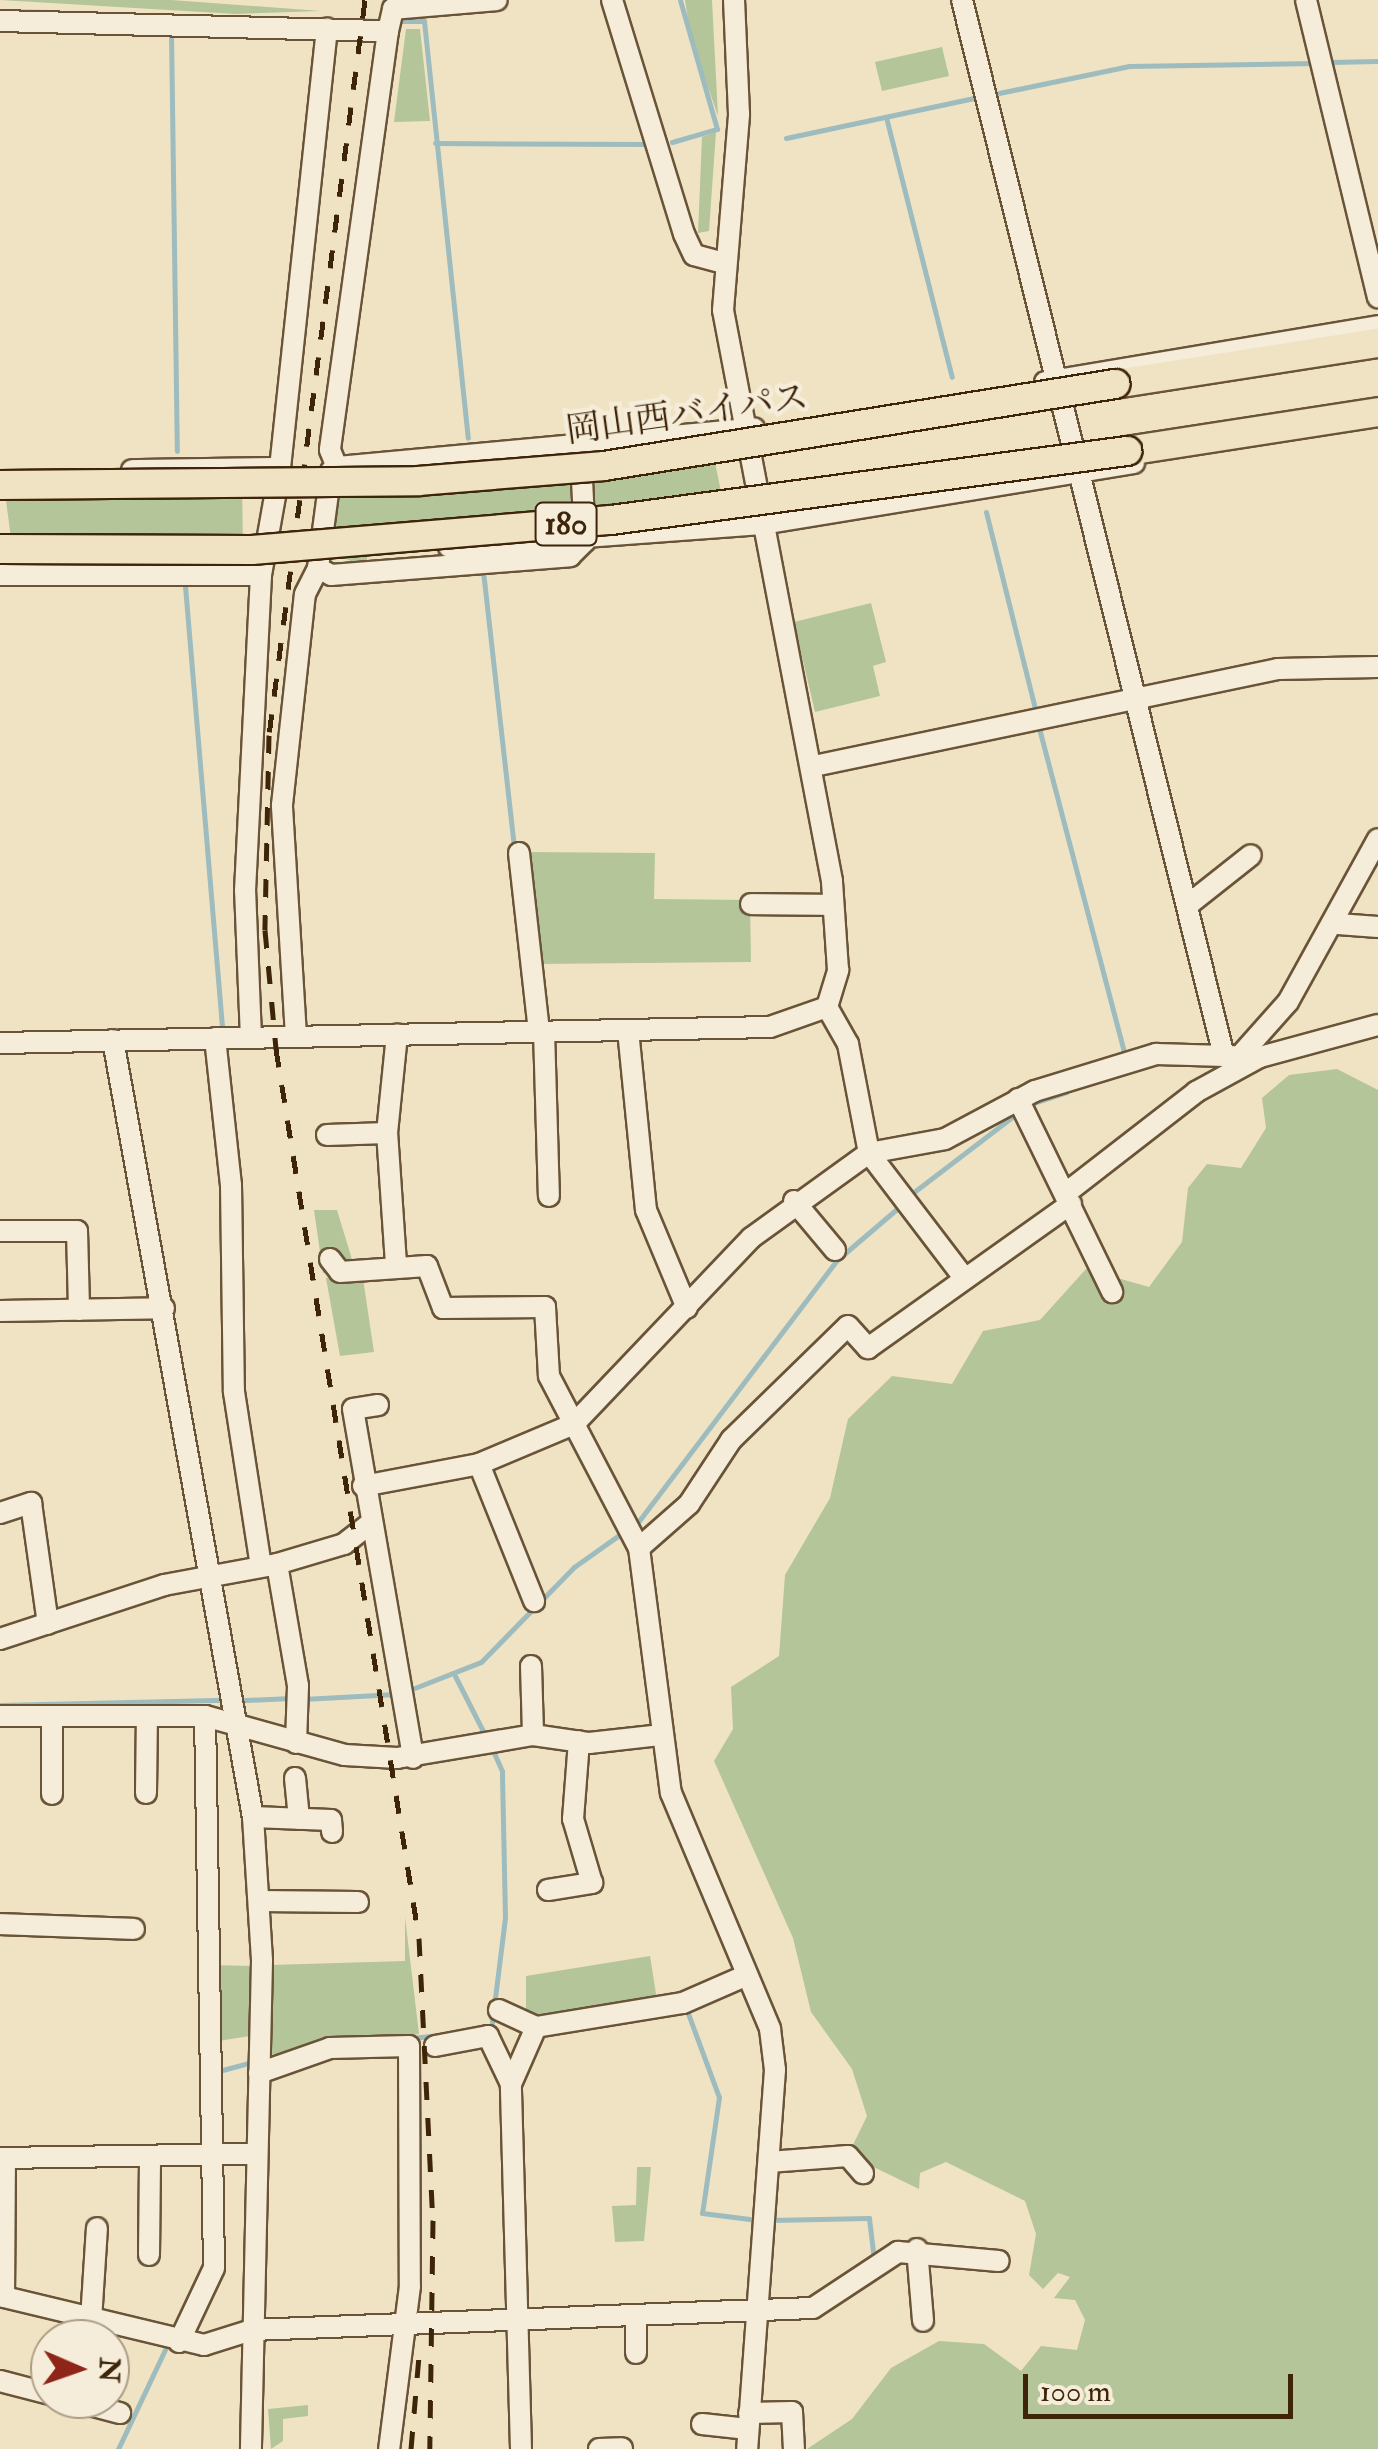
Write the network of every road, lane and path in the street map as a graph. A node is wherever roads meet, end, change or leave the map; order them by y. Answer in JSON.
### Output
{"nodes":[{"id":1,"x":497,"y":0,"type":"edge"},
{"id":2,"x":612,"y":0,"type":"edge"},
{"id":3,"x":734,"y":0,"type":"edge"},
{"id":4,"x":962,"y":0,"type":"edge"},
{"id":5,"x":1306,"y":0,"type":"edge"},
{"id":6,"x":0,"y":21,"type":"edge"},
{"id":7,"x":390,"y":24,"type":"junction"},
{"id":8,"x":328,"y":29,"type":"junction"},
{"id":9,"x":724,"y":263,"type":"junction"},
{"id":10,"x":1378,"y":297,"type":"edge"},
{"id":11,"x":1378,"y":326,"type":"edge"},
{"id":12,"x":1378,"y":344,"type":"edge"},
{"id":13,"x":1058,"y":380,"type":"junction"},
{"id":14,"x":1378,"y":412,"type":"edge"},
{"id":15,"x":1378,"y":425,"type":"edge"},
{"id":16,"x":741,"y":430,"type":"junction"},
{"id":17,"x":591,"y":446,"type":"junction"},
{"id":18,"x":337,"y":466,"type":"junction"},
{"id":19,"x":280,"y":468,"type":"junction"},
{"id":20,"x":0,"y":472,"type":"edge"},
{"id":21,"x":1082,"y":472,"type":"junction"},
{"id":22,"x":0,"y":485,"type":"edge"},
{"id":23,"x":762,"y":524,"type":"junction"},
{"id":24,"x":585,"y":541,"type":"junction"},
{"id":25,"x":0,"y":549,"type":"edge"},
{"id":26,"x":367,"y":552,"type":"dead end"},
{"id":27,"x":209,"y":561,"type":"dead end"},
{"id":28,"x":0,"y":562,"type":"edge"},
{"id":29,"x":318,"y":568,"type":"junction"},
{"id":30,"x":0,"y":575,"type":"edge"},
{"id":31,"x":262,"y":575,"type":"junction"},
{"id":32,"x":1378,"y":667,"type":"edge"},
{"id":33,"x":1138,"y":698,"type":"junction"},
{"id":34,"x":814,"y":766,"type":"junction"},
{"id":35,"x":1378,"y":840,"type":"edge"},
{"id":36,"x":519,"y":852,"type":"dead end"},
{"id":37,"x":1251,"y":856,"type":"dead end"},
{"id":38,"x":750,"y":904,"type":"dead end"},
{"id":39,"x":833,"y":904,"type":"junction"},
{"id":40,"x":1188,"y":905,"type":"junction"},
{"id":41,"x":1338,"y":924,"type":"dead end"},
{"id":42,"x":1378,"y":927,"type":"edge"},
{"id":43,"x":827,"y":1007,"type":"junction"},
{"id":44,"x":1378,"y":1025,"type":"edge"},
{"id":45,"x":628,"y":1030,"type":"junction"},
{"id":46,"x":541,"y":1032,"type":"junction"},
{"id":47,"x":397,"y":1034,"type":"junction"},
{"id":48,"x":296,"y":1036,"type":"junction"},
{"id":49,"x":214,"y":1038,"type":"junction"},
{"id":50,"x":251,"y":1038,"type":"junction"},
{"id":51,"x":113,"y":1040,"type":"junction"},
{"id":52,"x":0,"y":1043,"type":"edge"},
{"id":53,"x":1241,"y":1056,"type":"junction"},
{"id":54,"x":1021,"y":1105,"type":"junction"},
{"id":55,"x":387,"y":1134,"type":"junction"},
{"id":56,"x":328,"y":1135,"type":"dead end"},
{"id":57,"x":869,"y":1153,"type":"junction"},
{"id":58,"x":549,"y":1196,"type":"dead end"},
{"id":59,"x":1068,"y":1199,"type":"junction"},
{"id":60,"x":794,"y":1202,"type":"junction"},
{"id":61,"x":0,"y":1232,"type":"edge"},
{"id":62,"x":836,"y":1250,"type":"dead end"},
{"id":63,"x":330,"y":1258,"type":"dead end"},
{"id":64,"x":396,"y":1264,"type":"junction"},
{"id":65,"x":965,"y":1279,"type":"junction"},
{"id":66,"x":1112,"y":1292,"type":"dead end"},
{"id":67,"x":164,"y":1308,"type":"junction"},
{"id":68,"x":688,"y":1308,"type":"junction"},
{"id":69,"x":79,"y":1310,"type":"junction"},
{"id":70,"x":0,"y":1312,"type":"edge"},
{"id":71,"x":378,"y":1405,"type":"dead end"},
{"id":72,"x":574,"y":1424,"type":"junction"},
{"id":73,"x":479,"y":1464,"type":"junction"},
{"id":74,"x":363,"y":1486,"type":"junction"},
{"id":75,"x":0,"y":1512,"type":"edge"},
{"id":76,"x":370,"y":1524,"type":"junction"},
{"id":77,"x":639,"y":1548,"type":"junction"},
{"id":78,"x":269,"y":1565,"type":"junction"},
{"id":79,"x":213,"y":1573,"type":"junction"},
{"id":80,"x":534,"y":1601,"type":"dead end"},
{"id":81,"x":48,"y":1624,"type":"junction"},
{"id":82,"x":0,"y":1639,"type":"edge"},
{"id":83,"x":531,"y":1666,"type":"dead end"},
{"id":84,"x":0,"y":1716,"type":"edge"},
{"id":85,"x":52,"y":1716,"type":"junction"},
{"id":86,"x":147,"y":1716,"type":"junction"},
{"id":87,"x":205,"y":1716,"type":"junction"},
{"id":88,"x":241,"y":1724,"type":"junction"},
{"id":89,"x":533,"y":1734,"type":"junction"},
{"id":90,"x":660,"y":1735,"type":"junction"},
{"id":91,"x":579,"y":1741,"type":"junction"},
{"id":92,"x":296,"y":1743,"type":"junction"},
{"id":93,"x":413,"y":1758,"type":"junction"},
{"id":94,"x":295,"y":1778,"type":"dead end"},
{"id":95,"x":52,"y":1794,"type":"dead end"},
{"id":96,"x":146,"y":1794,"type":"dead end"},
{"id":97,"x":253,"y":1817,"type":"junction"},
{"id":98,"x":299,"y":1818,"type":"junction"},
{"id":99,"x":332,"y":1832,"type":"dead end"},
{"id":100,"x":548,"y":1890,"type":"dead end"},
{"id":101,"x":260,"y":1901,"type":"junction"},
{"id":102,"x":358,"y":1902,"type":"dead end"},
{"id":103,"x":0,"y":1924,"type":"edge"},
{"id":104,"x":134,"y":1929,"type":"dead end"},
{"id":105,"x":747,"y":1975,"type":"junction"},
{"id":106,"x":499,"y":2010,"type":"dead end"},
{"id":107,"x":536,"y":2028,"type":"junction"},
{"id":108,"x":435,"y":2046,"type":"dead end"},
{"id":109,"x":259,"y":2065,"type":"junction"},
{"id":110,"x":511,"y":2084,"type":"junction"},
{"id":111,"x":256,"y":2154,"type":"junction"},
{"id":112,"x":212,"y":2155,"type":"junction"},
{"id":113,"x":150,"y":2156,"type":"junction"},
{"id":114,"x":2,"y":2158,"type":"edge"},
{"id":115,"x":769,"y":2162,"type":"junction"},
{"id":116,"x":862,"y":2172,"type":"dead end"},
{"id":117,"x":97,"y":2228,"type":"dead end"},
{"id":118,"x":917,"y":2249,"type":"junction"},
{"id":119,"x":149,"y":2255,"type":"dead end"},
{"id":120,"x":999,"y":2261,"type":"dead end"},
{"id":121,"x":2,"y":2297,"type":"edge"},
{"id":122,"x":755,"y":2310,"type":"junction"},
{"id":123,"x":636,"y":2316,"type":"junction"},
{"id":124,"x":87,"y":2319,"type":"edge"},
{"id":125,"x":91,"y":2319,"type":"edge"},
{"id":126,"x":520,"y":2321,"type":"junction"},
{"id":127,"x":923,"y":2321,"type":"dead end"},
{"id":128,"x":404,"y":2323,"type":"junction"},
{"id":129,"x":130,"y":2328,"type":"edge"},
{"id":130,"x":252,"y":2330,"type":"junction"},
{"id":131,"x":176,"y":2338,"type":"junction"},
{"id":132,"x":636,"y":2353,"type":"dead end"},
{"id":133,"x":0,"y":2381,"type":"edge"},
{"id":134,"x":30,"y":2389,"type":"edge"},
{"id":135,"x":702,"y":2424,"type":"dead end"},
{"id":136,"x":744,"y":2430,"type":"edge"},
{"id":137,"x":622,"y":2448,"type":"edge"},
{"id":138,"x":250,"y":2449,"type":"edge"},
{"id":139,"x":389,"y":2449,"type":"edge"},
{"id":140,"x":521,"y":2449,"type":"edge"},
{"id":141,"x":599,"y":2449,"type":"edge"},
{"id":142,"x":794,"y":2449,"type":"edge"}],
"edges":[{"from":1,"to":7,"type":"street"},
{"from":2,"to":9,"type":"street"},
{"from":3,"to":9,"type":"street"},
{"from":4,"to":13,"type":"street"},
{"from":5,"to":10,"type":"street"},
{"from":6,"to":8,"type":"street"},
{"from":7,"to":8,"type":"street"},
{"from":7,"to":18,"type":"street"},
{"from":8,"to":19,"type":"street"},
{"from":9,"to":16,"type":"street"},
{"from":11,"to":13,"type":"street"},
{"from":12,"to":22,"type":"highway","name":"岡山西バイパス","number":"180","bridge":true},
{"from":13,"to":16,"type":"street"},
{"from":13,"to":21,"type":"street"},
{"from":14,"to":25,"type":"highway","number":"180","bridge":true},
{"from":15,"to":21,"type":"street"},
{"from":16,"to":17,"type":"street"},
{"from":16,"to":23,"type":"street"},
{"from":17,"to":18,"type":"street"},
{"from":17,"to":24,"type":"street"},
{"from":18,"to":29,"type":"street"},
{"from":19,"to":20,"type":"street"},
{"from":19,"to":31,"type":"street"},
{"from":21,"to":23,"type":"street"},
{"from":21,"to":33,"type":"street"},
{"from":23,"to":24,"type":"street"},
{"from":23,"to":34,"type":"street"},
{"from":24,"to":26,"type":"street"},
{"from":24,"to":29,"type":"street"},
{"from":27,"to":28,"type":"street"},
{"from":29,"to":48,"type":"street"},
{"from":30,"to":31,"type":"street"},
{"from":31,"to":50,"type":"street"},
{"from":32,"to":33,"type":"street"},
{"from":33,"to":34,"type":"street"},
{"from":33,"to":40,"type":"street"},
{"from":34,"to":39,"type":"street"},
{"from":35,"to":53,"type":"street"},
{"from":36,"to":46,"type":"street"},
{"from":37,"to":40,"type":"street"},
{"from":38,"to":39,"type":"street"},
{"from":39,"to":43,"type":"street"},
{"from":40,"to":53,"type":"street"},
{"from":41,"to":42,"type":"street"},
{"from":43,"to":45,"type":"street"},
{"from":43,"to":57,"type":"street"},
{"from":44,"to":53,"type":"street"},
{"from":45,"to":46,"type":"street"},
{"from":45,"to":68,"type":"street"},
{"from":46,"to":47,"type":"street"},
{"from":46,"to":58,"type":"street"},
{"from":47,"to":48,"type":"street"},
{"from":47,"to":55,"type":"street"},
{"from":48,"to":50,"type":"street"},
{"from":49,"to":50,"type":"street"},
{"from":49,"to":51,"type":"street"},
{"from":49,"to":78,"type":"street"},
{"from":51,"to":52,"type":"street"},
{"from":51,"to":67,"type":"street"},
{"from":53,"to":54,"type":"street"},
{"from":53,"to":59,"type":"street"},
{"from":54,"to":57,"type":"street"},
{"from":54,"to":59,"type":"street"},
{"from":55,"to":56,"type":"street"},
{"from":55,"to":64,"type":"street"},
{"from":57,"to":60,"type":"street"},
{"from":57,"to":65,"type":"street"},
{"from":59,"to":65,"type":"street"},
{"from":59,"to":66,"type":"street"},
{"from":60,"to":62,"type":"street"},
{"from":60,"to":68,"type":"street"},
{"from":61,"to":69,"type":"street"},
{"from":63,"to":64,"type":"street"},
{"from":64,"to":72,"type":"street"},
{"from":65,"to":77,"type":"street"},
{"from":67,"to":69,"type":"street"},
{"from":67,"to":79,"type":"street"},
{"from":68,"to":72,"type":"street"},
{"from":69,"to":70,"type":"street"},
{"from":71,"to":74,"type":"street"},
{"from":72,"to":73,"type":"street"},
{"from":72,"to":77,"type":"street"},
{"from":73,"to":74,"type":"street"},
{"from":73,"to":80,"type":"street"},
{"from":74,"to":76,"type":"street"},
{"from":75,"to":81,"type":"street"},
{"from":76,"to":78,"type":"street"},
{"from":76,"to":93,"type":"street"},
{"from":77,"to":90,"type":"street"},
{"from":78,"to":79,"type":"street"},
{"from":78,"to":92,"type":"street"},
{"from":79,"to":81,"type":"street"},
{"from":79,"to":88,"type":"street"},
{"from":81,"to":82,"type":"street"},
{"from":83,"to":89,"type":"street"},
{"from":84,"to":85,"type":"street"},
{"from":85,"to":86,"type":"street"},
{"from":85,"to":95,"type":"street"},
{"from":86,"to":87,"type":"street"},
{"from":86,"to":96,"type":"street"},
{"from":87,"to":88,"type":"street"},
{"from":87,"to":112,"type":"street"},
{"from":88,"to":92,"type":"street"},
{"from":88,"to":97,"type":"street"},
{"from":89,"to":91,"type":"street"},
{"from":89,"to":93,"type":"street"},
{"from":90,"to":91,"type":"street"},
{"from":90,"to":105,"type":"street"},
{"from":91,"to":100,"type":"street"},
{"from":92,"to":93,"type":"street"},
{"from":94,"to":98,"type":"street"},
{"from":97,"to":98,"type":"street"},
{"from":97,"to":101,"type":"street"},
{"from":98,"to":99,"type":"street"},
{"from":101,"to":102,"type":"street"},
{"from":101,"to":109,"type":"street"},
{"from":103,"to":104,"type":"street"},
{"from":105,"to":107,"type":"street"},
{"from":105,"to":115,"type":"street"},
{"from":106,"to":107,"type":"street"},
{"from":107,"to":110,"type":"street"},
{"from":108,"to":110,"type":"street"},
{"from":109,"to":111,"type":"street"},
{"from":109,"to":128,"type":"street"},
{"from":110,"to":126,"type":"street"},
{"from":111,"to":112,"type":"street"},
{"from":111,"to":130,"type":"street"},
{"from":112,"to":113,"type":"street"},
{"from":112,"to":131,"type":"street"},
{"from":113,"to":114,"type":"street"},
{"from":113,"to":119,"type":"street"},
{"from":114,"to":121,"type":"street"},
{"from":115,"to":116,"type":"street"},
{"from":115,"to":122,"type":"street"},
{"from":117,"to":125,"type":"street"},
{"from":118,"to":120,"type":"street"},
{"from":118,"to":122,"type":"street"},
{"from":118,"to":127,"type":"street"},
{"from":121,"to":124,"type":"street"},
{"from":122,"to":123,"type":"street"},
{"from":122,"to":136,"type":"street"},
{"from":123,"to":126,"type":"street"},
{"from":123,"to":132,"type":"street"},
{"from":126,"to":128,"type":"street"},
{"from":126,"to":140,"type":"street"},
{"from":128,"to":130,"type":"street"},
{"from":128,"to":139,"type":"street"},
{"from":129,"to":131,"type":"street"},
{"from":130,"to":131,"type":"street"},
{"from":130,"to":138,"type":"street"},
{"from":133,"to":134,"type":"street"},
{"from":135,"to":136,"type":"street"},
{"from":136,"to":142,"type":"street"},
{"from":137,"to":141,"type":"street"}]}
